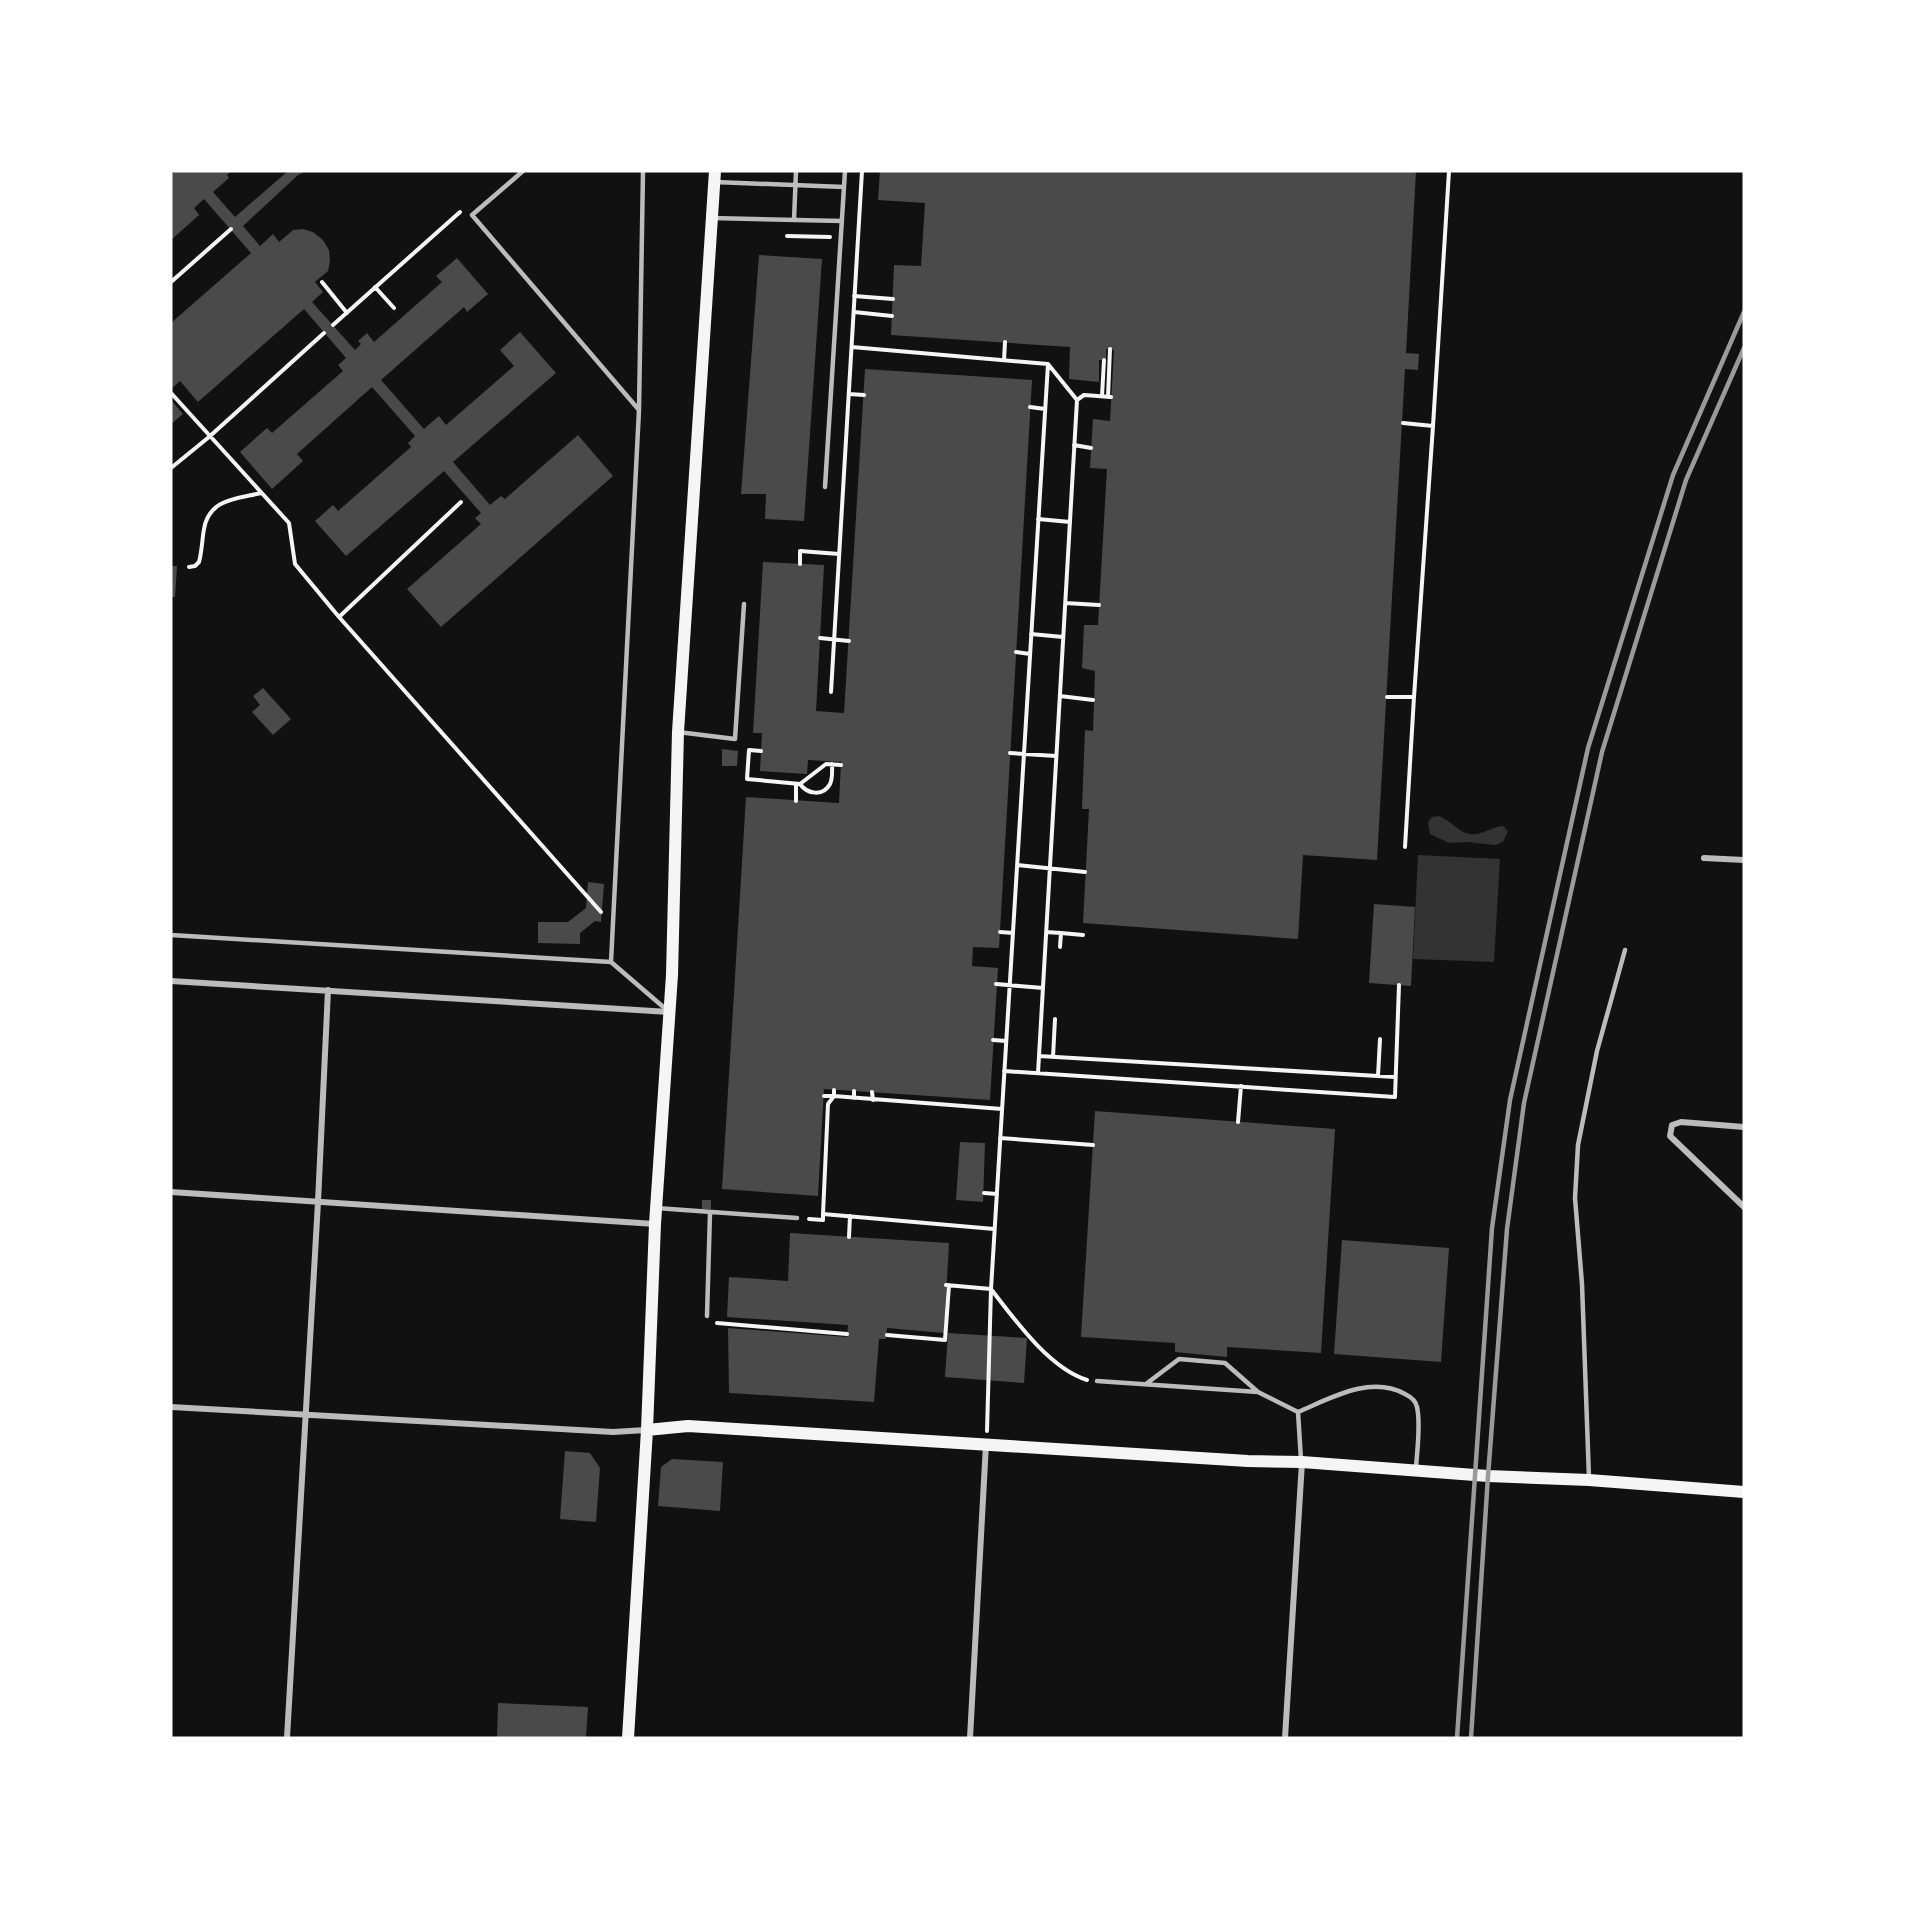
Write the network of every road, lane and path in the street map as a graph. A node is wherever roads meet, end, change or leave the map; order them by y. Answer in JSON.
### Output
{"nodes":[{"id":1,"x":523,"y":171,"type":"edge"},
{"id":2,"x":643,"y":171,"type":"edge"},
{"id":3,"x":796,"y":171,"type":"edge"},
{"id":4,"x":845,"y":171,"type":"edge"},
{"id":5,"x":862,"y":171,"type":"edge"},
{"id":6,"x":1449,"y":171,"type":"edge"},
{"id":7,"x":714,"y":177,"type":"edge"},
{"id":8,"x":795,"y":185,"type":"junction"},
{"id":9,"x":844,"y":187,"type":"junction"},
{"id":10,"x":472,"y":216,"type":"junction"},
{"id":11,"x":712,"y":218,"type":"junction"},
{"id":12,"x":794,"y":220,"type":"junction"},
{"id":13,"x":842,"y":221,"type":"junction"},
{"id":14,"x":231,"y":229,"type":"dead end"},
{"id":15,"x":787,"y":236,"type":"dead end"},
{"id":16,"x":841,"y":238,"type":"junction"},
{"id":17,"x":858,"y":239,"type":"junction"},
{"id":18,"x":171,"y":282,"type":"edge"},
{"id":19,"x":322,"y":282,"type":"dead end"},
{"id":20,"x":375,"y":287,"type":"junction"},
{"id":21,"x":854,"y":296,"type":"junction"},
{"id":22,"x":893,"y":299,"type":"dead end"},
{"id":23,"x":394,"y":308,"type":"dead end"},
{"id":24,"x":854,"y":312,"type":"junction"},
{"id":25,"x":347,"y":313,"type":"junction"},
{"id":26,"x":892,"y":316,"type":"dead end"},
{"id":27,"x":333,"y":325,"type":"dead end"},
{"id":28,"x":324,"y":333,"type":"dead end"},
{"id":29,"x":1005,"y":342,"type":"dead end"},
{"id":30,"x":852,"y":347,"type":"junction"},
{"id":31,"x":1110,"y":350,"type":"dead end"},
{"id":32,"x":1004,"y":360,"type":"junction"},
{"id":33,"x":1104,"y":360,"type":"dead end"},
{"id":34,"x":1048,"y":364,"type":"junction"},
{"id":35,"x":171,"y":393,"type":"edge"},
{"id":36,"x":849,"y":394,"type":"junction"},
{"id":37,"x":864,"y":395,"type":"dead end"},
{"id":38,"x":1102,"y":396,"type":"junction"},
{"id":39,"x":1077,"y":400,"type":"junction"},
{"id":40,"x":1030,"y":407,"type":"dead end"},
{"id":41,"x":1045,"y":409,"type":"junction"},
{"id":42,"x":639,"y":411,"type":"junction"},
{"id":43,"x":1403,"y":423,"type":"dead end"},
{"id":44,"x":1433,"y":426,"type":"junction"},
{"id":45,"x":209,"y":437,"type":"junction"},
{"id":46,"x":1074,"y":445,"type":"junction"},
{"id":47,"x":1091,"y":448,"type":"dead end"},
{"id":48,"x":171,"y":468,"type":"edge"},
{"id":49,"x":825,"y":487,"type":"dead end"},
{"id":50,"x":261,"y":492,"type":"junction"},
{"id":51,"x":461,"y":502,"type":"dead end"},
{"id":52,"x":1038,"y":519,"type":"junction"},
{"id":53,"x":1070,"y":522,"type":"junction"},
{"id":54,"x":839,"y":554,"type":"junction"},
{"id":55,"x":800,"y":564,"type":"dead end"},
{"id":56,"x":189,"y":567,"type":"dead end"},
{"id":57,"x":1065,"y":603,"type":"junction"},
{"id":58,"x":744,"y":604,"type":"dead end"},
{"id":59,"x":1099,"y":606,"type":"dead end"},
{"id":60,"x":339,"y":617,"type":"junction"},
{"id":61,"x":1031,"y":634,"type":"junction"},
{"id":62,"x":1063,"y":637,"type":"junction"},
{"id":63,"x":820,"y":638,"type":"dead end"},
{"id":64,"x":834,"y":640,"type":"junction"},
{"id":65,"x":849,"y":641,"type":"dead end"},
{"id":66,"x":1016,"y":652,"type":"dead end"},
{"id":67,"x":1030,"y":654,"type":"junction"},
{"id":68,"x":831,"y":692,"type":"dead end"},
{"id":69,"x":1060,"y":696,"type":"junction"},
{"id":70,"x":1386,"y":696,"type":"dead end"},
{"id":71,"x":1414,"y":698,"type":"junction"},
{"id":72,"x":1093,"y":700,"type":"dead end"},
{"id":73,"x":678,"y":732,"type":"junction"},
{"id":74,"x":761,"y":751,"type":"dead end"},
{"id":75,"x":1010,"y":753,"type":"dead end"},
{"id":76,"x":1024,"y":754,"type":"junction"},
{"id":77,"x":1056,"y":756,"type":"junction"},
{"id":78,"x":832,"y":764,"type":"junction"},
{"id":79,"x":841,"y":765,"type":"dead end"},
{"id":80,"x":798,"y":784,"type":"junction"},
{"id":81,"x":796,"y":801,"type":"dead end"},
{"id":82,"x":1405,"y":847,"type":"dead end"},
{"id":83,"x":1704,"y":858,"type":"dead end"},
{"id":84,"x":1744,"y":860,"type":"edge"},
{"id":85,"x":1017,"y":865,"type":"junction"},
{"id":86,"x":1050,"y":868,"type":"junction"},
{"id":87,"x":1085,"y":872,"type":"dead end"},
{"id":88,"x":613,"y":925,"type":"junction"},
{"id":89,"x":1000,"y":932,"type":"dead end"},
{"id":90,"x":1046,"y":932,"type":"junction"},
{"id":91,"x":1013,"y":933,"type":"junction"},
{"id":92,"x":1061,"y":933,"type":"junction"},
{"id":93,"x":171,"y":935,"type":"edge"},
{"id":94,"x":1083,"y":935,"type":"dead end"},
{"id":95,"x":1060,"y":946,"type":"dead end"},
{"id":96,"x":1625,"y":950,"type":"dead end"},
{"id":97,"x":611,"y":962,"type":"junction"},
{"id":98,"x":171,"y":981,"type":"edge"},
{"id":99,"x":996,"y":984,"type":"dead end"},
{"id":100,"x":1010,"y":985,"type":"junction"},
{"id":101,"x":1399,"y":985,"type":"dead end"},
{"id":102,"x":1043,"y":988,"type":"junction"},
{"id":103,"x":328,"y":990,"type":"junction"},
{"id":104,"x":670,"y":1012,"type":"junction"},
{"id":105,"x":1055,"y":1019,"type":"dead end"},
{"id":106,"x":1380,"y":1039,"type":"dead end"},
{"id":107,"x":993,"y":1040,"type":"dead end"},
{"id":108,"x":1006,"y":1041,"type":"junction"},
{"id":109,"x":1039,"y":1056,"type":"junction"},
{"id":110,"x":1053,"y":1057,"type":"junction"},
{"id":111,"x":1004,"y":1071,"type":"junction"},
{"id":112,"x":1038,"y":1073,"type":"junction"},
{"id":113,"x":1378,"y":1076,"type":"junction"},
{"id":114,"x":1395,"y":1077,"type":"junction"},
{"id":115,"x":1241,"y":1086,"type":"junction"},
{"id":116,"x":834,"y":1090,"type":"dead end"},
{"id":117,"x":854,"y":1091,"type":"dead end"},
{"id":118,"x":872,"y":1092,"type":"dead end"},
{"id":119,"x":824,"y":1096,"type":"dead end"},
{"id":120,"x":834,"y":1096,"type":"junction"},
{"id":121,"x":854,"y":1098,"type":"junction"},
{"id":122,"x":873,"y":1100,"type":"junction"},
{"id":123,"x":1002,"y":1109,"type":"junction"},
{"id":124,"x":1238,"y":1122,"type":"dead end"},
{"id":125,"x":1744,"y":1127,"type":"edge"},
{"id":126,"x":1000,"y":1138,"type":"junction"},
{"id":127,"x":1093,"y":1145,"type":"dead end"},
{"id":128,"x":171,"y":1192,"type":"edge"},
{"id":129,"x":984,"y":1193,"type":"dead end"},
{"id":130,"x":997,"y":1194,"type":"junction"},
{"id":131,"x":318,"y":1202,"type":"junction"},
{"id":132,"x":1744,"y":1207,"type":"edge"},
{"id":133,"x":656,"y":1208,"type":"junction"},
{"id":134,"x":710,"y":1213,"type":"junction"},
{"id":135,"x":823,"y":1214,"type":"junction"},
{"id":136,"x":850,"y":1216,"type":"junction"},
{"id":137,"x":797,"y":1218,"type":"joint"},
{"id":138,"x":655,"y":1224,"type":"junction"},
{"id":139,"x":994,"y":1229,"type":"junction"},
{"id":140,"x":849,"y":1236,"type":"dead end"},
{"id":141,"x":991,"y":1289,"type":"junction"},
{"id":142,"x":707,"y":1316,"type":"joint"},
{"id":143,"x":847,"y":1334,"type":"dead end"},
{"id":144,"x":887,"y":1335,"type":"dead end"},
{"id":145,"x":1097,"y":1381,"type":"joint"},
{"id":146,"x":1146,"y":1384,"type":"junction"},
{"id":147,"x":1258,"y":1392,"type":"junction"},
{"id":148,"x":171,"y":1407,"type":"edge"},
{"id":149,"x":1298,"y":1412,"type":"junction"},
{"id":150,"x":306,"y":1415,"type":"junction"},
{"id":151,"x":647,"y":1430,"type":"junction"},
{"id":152,"x":986,"y":1444,"type":"junction"},
{"id":153,"x":1302,"y":1462,"type":"junction"},
{"id":154,"x":1416,"y":1471,"type":"junction"},
{"id":155,"x":1589,"y":1480,"type":"junction"},
{"id":156,"x":1744,"y":1492,"type":"edge"},
{"id":157,"x":287,"y":1738,"type":"edge"},
{"id":158,"x":628,"y":1738,"type":"edge"},
{"id":159,"x":970,"y":1738,"type":"edge"},
{"id":160,"x":1285,"y":1738,"type":"edge"}],
"edges":[{"from":1,"to":10,"type":"lane"},
{"from":2,"to":42,"type":"lane"},
{"from":3,"to":8,"type":"lane"},
{"from":4,"to":9,"type":"lane"},
{"from":5,"to":17,"type":"path"},
{"from":6,"to":44,"type":"path"},
{"from":7,"to":8,"type":"lane"},
{"from":7,"to":11,"type":"main road"},
{"from":8,"to":9,"type":"lane"},
{"from":8,"to":12,"type":"lane"},
{"from":9,"to":13,"type":"lane"},
{"from":10,"to":20,"type":"path"},
{"from":10,"to":42,"type":"lane"},
{"from":11,"to":12,"type":"lane"},
{"from":11,"to":73,"type":"main road"},
{"from":12,"to":13,"type":"lane"},
{"from":13,"to":16,"type":"lane"},
{"from":14,"to":18,"type":"path"},
{"from":15,"to":16,"type":"path"},
{"from":16,"to":17,"type":"path"},
{"from":16,"to":49,"type":"lane"},
{"from":17,"to":21,"type":"path"},
{"from":19,"to":25,"type":"path"},
{"from":20,"to":23,"type":"path"},
{"from":20,"to":25,"type":"path"},
{"from":21,"to":22,"type":"path"},
{"from":21,"to":24,"type":"path"},
{"from":24,"to":26,"type":"path"},
{"from":24,"to":30,"type":"path"},
{"from":25,"to":27,"type":"path"},
{"from":28,"to":45,"type":"path"},
{"from":29,"to":32,"type":"path"},
{"from":30,"to":32,"type":"path"},
{"from":30,"to":36,"type":"path"},
{"from":31,"to":38,"type":"path"},
{"from":32,"to":34,"type":"path"},
{"from":33,"to":38,"type":"path"},
{"from":34,"to":39,"type":"path"},
{"from":34,"to":41,"type":"path"},
{"from":35,"to":45,"type":"path"},
{"from":36,"to":37,"type":"path"},
{"from":36,"to":54,"type":"path"},
{"from":38,"to":39,"type":"path"},
{"from":39,"to":46,"type":"path"},
{"from":40,"to":41,"type":"path"},
{"from":41,"to":52,"type":"path"},
{"from":42,"to":88,"type":"lane"},
{"from":43,"to":44,"type":"path"},
{"from":44,"to":71,"type":"path"},
{"from":45,"to":48,"type":"path"},
{"from":45,"to":50,"type":"path"},
{"from":46,"to":47,"type":"path"},
{"from":46,"to":53,"type":"path"},
{"from":50,"to":56,"type":"path"},
{"from":50,"to":60,"type":"path"},
{"from":51,"to":60,"type":"path"},
{"from":52,"to":53,"type":"path"},
{"from":52,"to":61,"type":"path"},
{"from":53,"to":57,"type":"path"},
{"from":54,"to":55,"type":"path"},
{"from":54,"to":64,"type":"path"},
{"from":57,"to":59,"type":"path"},
{"from":57,"to":62,"type":"path"},
{"from":58,"to":73,"type":"lane"},
{"from":60,"to":88,"type":"path"},
{"from":61,"to":62,"type":"path"},
{"from":61,"to":67,"type":"path"},
{"from":62,"to":69,"type":"path"},
{"from":63,"to":64,"type":"path"},
{"from":64,"to":65,"type":"path"},
{"from":64,"to":68,"type":"path"},
{"from":66,"to":67,"type":"path"},
{"from":67,"to":76,"type":"path"},
{"from":69,"to":72,"type":"path"},
{"from":69,"to":77,"type":"path"},
{"from":70,"to":71,"type":"path"},
{"from":71,"to":82,"type":"path"},
{"from":73,"to":104,"type":"main road"},
{"from":74,"to":80,"type":"path"},
{"from":75,"to":76,"type":"path"},
{"from":76,"to":77,"type":"path"},
{"from":76,"to":85,"type":"path"},
{"from":77,"to":86,"type":"path"},
{"from":78,"to":79,"type":"path"},
{"from":78,"to":80,"type":"path"},
{"from":78,"to":80,"type":"path"},
{"from":80,"to":81,"type":"path"},
{"from":83,"to":84,"type":"street"},
{"from":85,"to":86,"type":"path"},
{"from":85,"to":91,"type":"path"},
{"from":86,"to":87,"type":"path"},
{"from":86,"to":90,"type":"path"},
{"from":88,"to":97,"type":"lane"},
{"from":89,"to":91,"type":"path"},
{"from":90,"to":92,"type":"path"},
{"from":90,"to":102,"type":"path"},
{"from":91,"to":100,"type":"path"},
{"from":92,"to":94,"type":"path"},
{"from":92,"to":95,"type":"path"},
{"from":93,"to":97,"type":"lane"},
{"from":96,"to":155,"type":"lane"},
{"from":97,"to":104,"type":"lane"},
{"from":98,"to":103,"type":"street"},
{"from":99,"to":100,"type":"path"},
{"from":100,"to":102,"type":"path"},
{"from":100,"to":108,"type":"path"},
{"from":101,"to":114,"type":"path"},
{"from":102,"to":109,"type":"path"},
{"from":103,"to":104,"type":"street"},
{"from":103,"to":131,"type":"street"},
{"from":104,"to":133,"type":"main road"},
{"from":105,"to":110,"type":"path"},
{"from":106,"to":113,"type":"path"},
{"from":107,"to":108,"type":"path"},
{"from":108,"to":111,"type":"path"},
{"from":109,"to":110,"type":"path"},
{"from":109,"to":112,"type":"path"},
{"from":110,"to":113,"type":"path"},
{"from":111,"to":112,"type":"path"},
{"from":111,"to":123,"type":"path"},
{"from":112,"to":115,"type":"path"},
{"from":113,"to":114,"type":"path"},
{"from":114,"to":115,"type":"path"},
{"from":115,"to":124,"type":"path"},
{"from":116,"to":120,"type":"path"},
{"from":117,"to":121,"type":"path"},
{"from":118,"to":122,"type":"path"},
{"from":119,"to":120,"type":"path"},
{"from":120,"to":121,"type":"path"},
{"from":120,"to":135,"type":"path"},
{"from":121,"to":122,"type":"path"},
{"from":122,"to":123,"type":"path"},
{"from":123,"to":126,"type":"path"},
{"from":125,"to":132,"type":"street"},
{"from":126,"to":127,"type":"path"},
{"from":126,"to":130,"type":"path"},
{"from":128,"to":131,"type":"street"},
{"from":129,"to":130,"type":"path"},
{"from":130,"to":139,"type":"path"},
{"from":131,"to":138,"type":"street"},
{"from":131,"to":150,"type":"street"},
{"from":133,"to":134,"type":"lane"},
{"from":133,"to":138,"type":"main road"},
{"from":134,"to":137,"type":"lane"},
{"from":134,"to":142,"type":"lane"},
{"from":135,"to":136,"type":"path"},
{"from":135,"to":137,"type":"path"},
{"from":136,"to":139,"type":"path"},
{"from":136,"to":140,"type":"path"},
{"from":138,"to":151,"type":"main road"},
{"from":139,"to":141,"type":"path"},
{"from":141,"to":144,"type":"path"},
{"from":141,"to":145,"type":"path"},
{"from":141,"to":152,"type":"path"},
{"from":142,"to":143,"type":"path"},
{"from":145,"to":146,"type":"lane"},
{"from":146,"to":147,"type":"lane"},
{"from":146,"to":147,"type":"lane"},
{"from":147,"to":149,"type":"lane"},
{"from":148,"to":150,"type":"street"},
{"from":149,"to":153,"type":"lane"},
{"from":149,"to":154,"type":"lane"},
{"from":150,"to":151,"type":"street"},
{"from":150,"to":157,"type":"street"},
{"from":151,"to":152,"type":"main road"},
{"from":151,"to":158,"type":"main road"},
{"from":152,"to":153,"type":"main road"},
{"from":152,"to":159,"type":"street"},
{"from":153,"to":154,"type":"main road"},
{"from":153,"to":160,"type":"street"},
{"from":154,"to":155,"type":"main road"},
{"from":155,"to":156,"type":"main road"}]}
